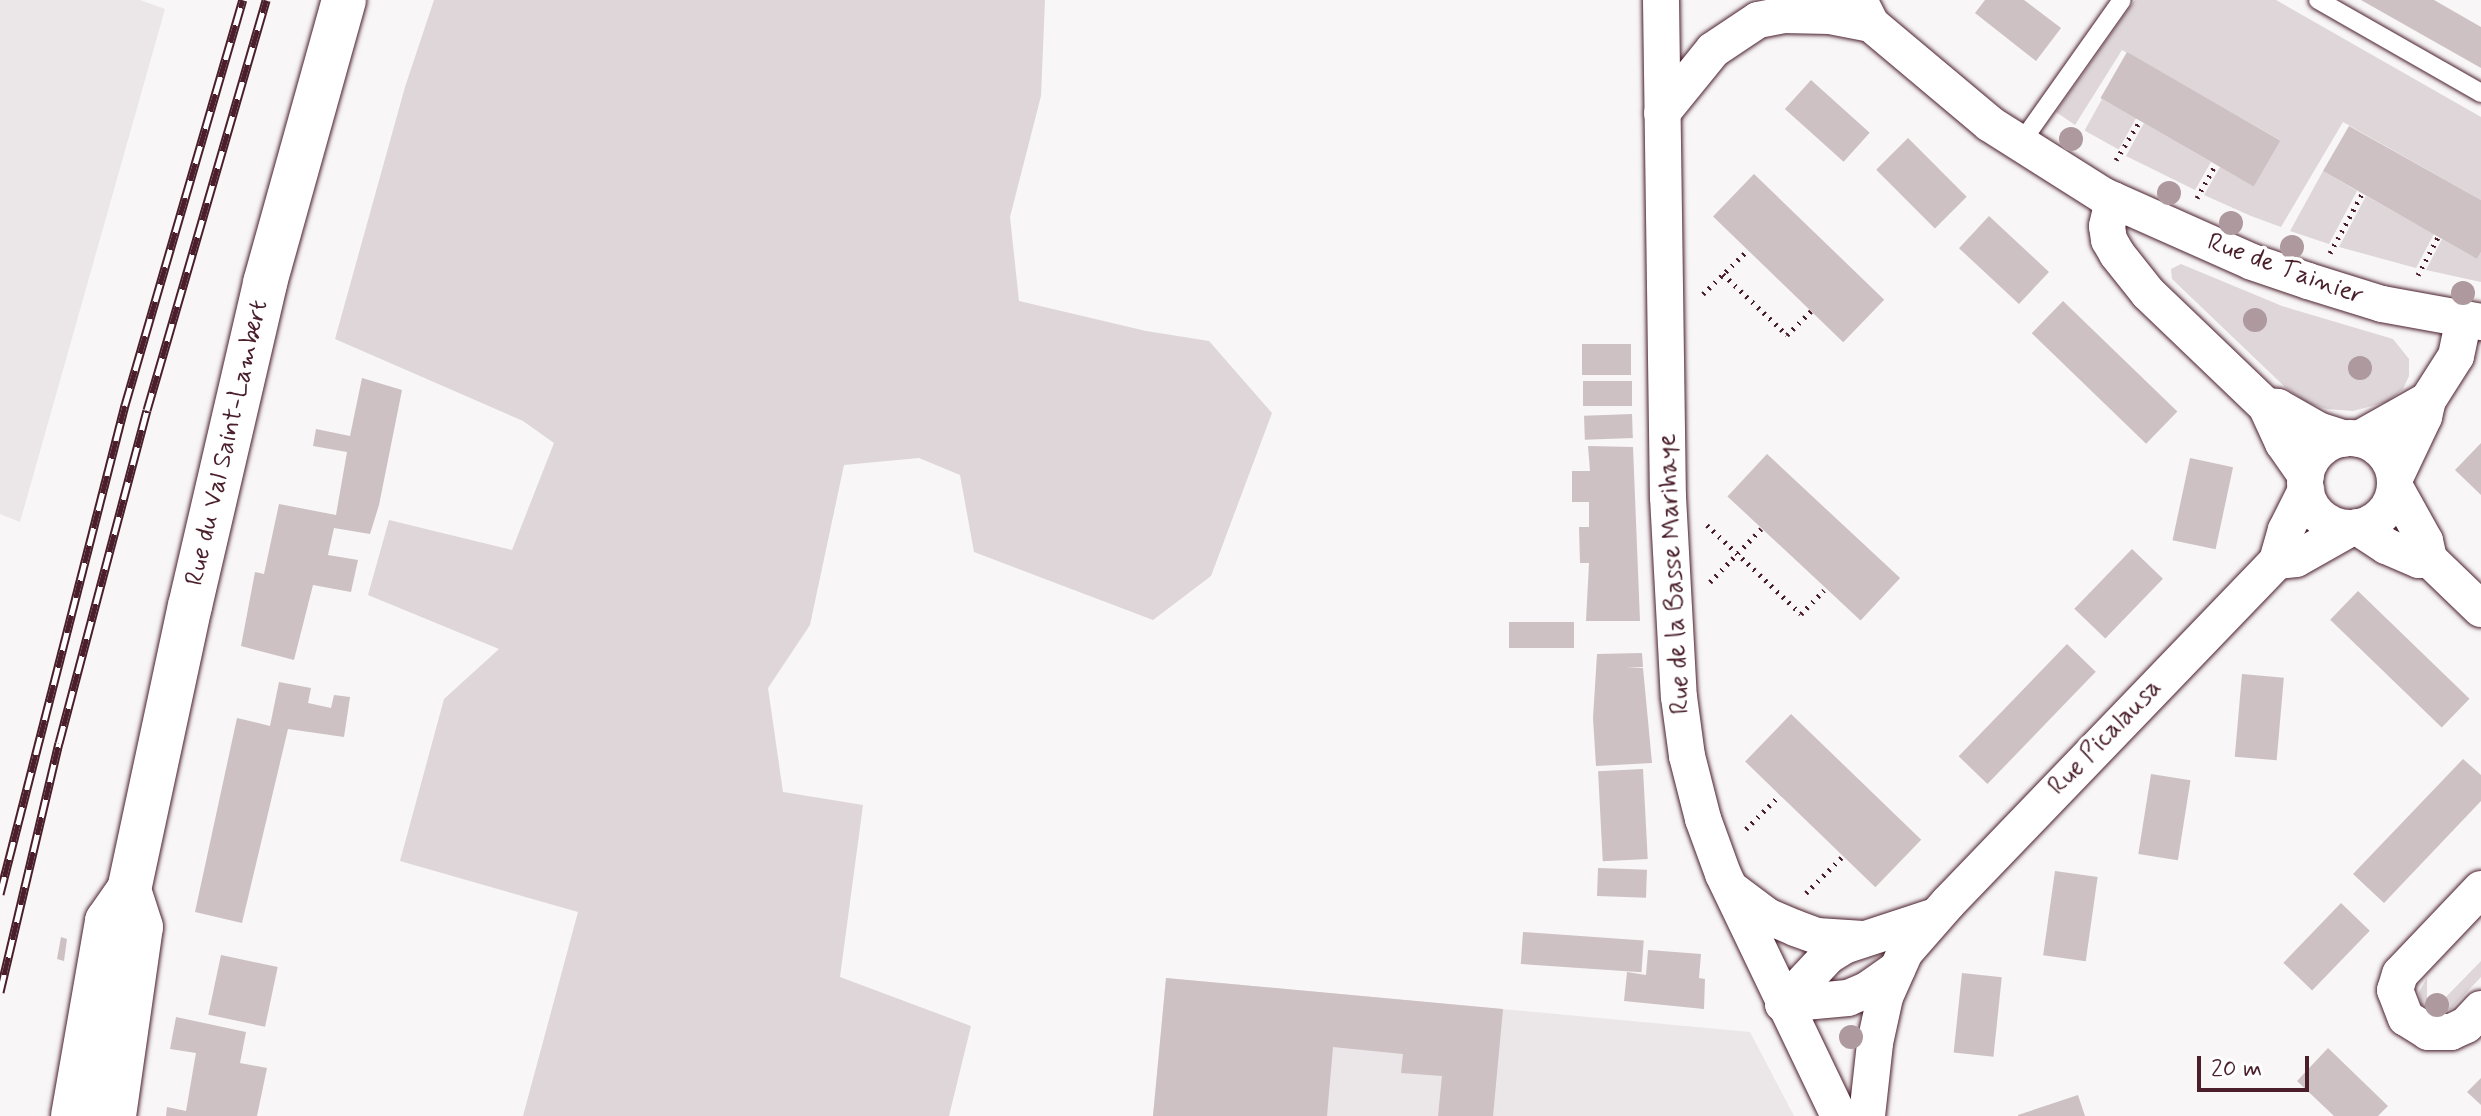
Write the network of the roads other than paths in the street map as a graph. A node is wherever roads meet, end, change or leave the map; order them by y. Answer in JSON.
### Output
{"nodes":[{"id":1,"x":344,"y":0,"type":"edge"},
{"id":2,"x":1661,"y":0,"type":"edge"},
{"id":3,"x":1737,"y":0,"type":"edge"},
{"id":4,"x":2122,"y":0,"type":"edge"},
{"id":5,"x":2318,"y":0,"type":"edge"},
{"id":6,"x":1865,"y":12,"type":"edge"},
{"id":7,"x":1783,"y":15,"type":"junction"},
{"id":8,"x":2481,"y":93,"type":"edge"},
{"id":9,"x":1662,"y":113,"type":"junction"},
{"id":10,"x":2020,"y":144,"type":"junction"},
{"id":11,"x":2113,"y":200,"type":"junction"},
{"id":12,"x":2473,"y":320,"type":"edge"},
{"id":13,"x":2428,"y":400,"type":"junction"},
{"id":14,"x":2266,"y":406,"type":"junction"},
{"id":15,"x":2352,"y":439,"type":"junction"},
{"id":16,"x":2395,"y":482,"type":"junction"},
{"id":17,"x":2306,"y":483,"type":"junction"},
{"id":18,"x":2354,"y":528,"type":"junction"},
{"id":19,"x":2429,"y":559,"type":"junction"},
{"id":20,"x":2277,"y":561,"type":"junction"},
{"id":21,"x":2481,"y":609,"type":"edge"},
{"id":22,"x":1728,"y":886,"type":"junction"},
{"id":23,"x":2481,"y":889,"type":"edge"},
{"id":24,"x":129,"y":890,"type":"junction"},
{"id":25,"x":1936,"y":915,"type":"junction"},
{"id":26,"x":1864,"y":939,"type":"junction"},
{"id":27,"x":1897,"y":969,"type":"junction"},
{"id":28,"x":1783,"y":1004,"type":"junction"},
{"id":29,"x":2481,"y":1009,"type":"edge"},
{"id":30,"x":73,"y":1116,"type":"edge"},
{"id":31,"x":114,"y":1116,"type":"edge"},
{"id":32,"x":1839,"y":1116,"type":"edge"},
{"id":33,"x":1867,"y":1116,"type":"edge"}],
"edges":[{"from":1,"to":24,"type":"main road","name":"Rue du Val Saint-Lambert"},
{"from":2,"to":9,"type":"street","name":"Rue de la Basse Marihaye"},
{"from":3,"to":7,"type":"street"},
{"from":4,"to":10,"type":"lane"},
{"from":5,"to":8,"type":"lane"},
{"from":6,"to":7,"type":"street","name":"Rue de Tainier"},
{"from":6,"to":10,"type":"street","name":"Rue de Tainier"},
{"from":7,"to":9,"type":"street","name":"Rue de Tainier"},
{"from":9,"to":22,"type":"street","name":"Rue de la Basse Marihaye"},
{"from":10,"to":11,"type":"street","name":"Rue de Tainier"},
{"from":11,"to":12,"type":"street","name":"Rue de Tainier"},
{"from":11,"to":14,"type":"street"},
{"from":12,"to":13,"type":"street","name":"Rue de Tainier"},
{"from":13,"to":15,"type":"street","name":"Rue de Tainier"},
{"from":13,"to":16,"type":"street","name":"Rue de Tainier"},
{"from":14,"to":15,"type":"street"},
{"from":14,"to":17,"type":"street"},
{"from":15,"to":16,"type":"street"},
{"from":15,"to":17,"type":"street"},
{"from":16,"to":18,"type":"street"},
{"from":16,"to":19,"type":"street"},
{"from":17,"to":18,"type":"street"},
{"from":17,"to":20,"type":"street","name":"Rue Picalausa"},
{"from":18,"to":19,"type":"street"},
{"from":18,"to":20,"type":"street","name":"Rue Picalausa"},
{"from":19,"to":21,"type":"street"},
{"from":20,"to":25,"type":"street","name":"Rue Picalausa"},
{"from":22,"to":26,"type":"street","name":"Rue Picalausa"},
{"from":22,"to":28,"type":"street","name":"Rue de la Basse Marihaye"},
{"from":23,"to":29,"type":"street"},
{"from":24,"to":30,"type":"main road","name":"Rue du Val Saint-Lambert"},
{"from":24,"to":31,"type":"main road","name":"Rue du Val Saint-Lambert"},
{"from":25,"to":26,"type":"street","name":"Rue Picalausa"},
{"from":25,"to":27,"type":"street","name":"Rue Picalausa"},
{"from":26,"to":28,"type":"street","name":"Rue Picalausa"},
{"from":27,"to":28,"type":"street","name":"Rue Picalausa"},
{"from":27,"to":33,"type":"street","name":"Rue Picalausa"},
{"from":28,"to":32,"type":"street","name":"Rue de la Basse Marihaye"}]}
